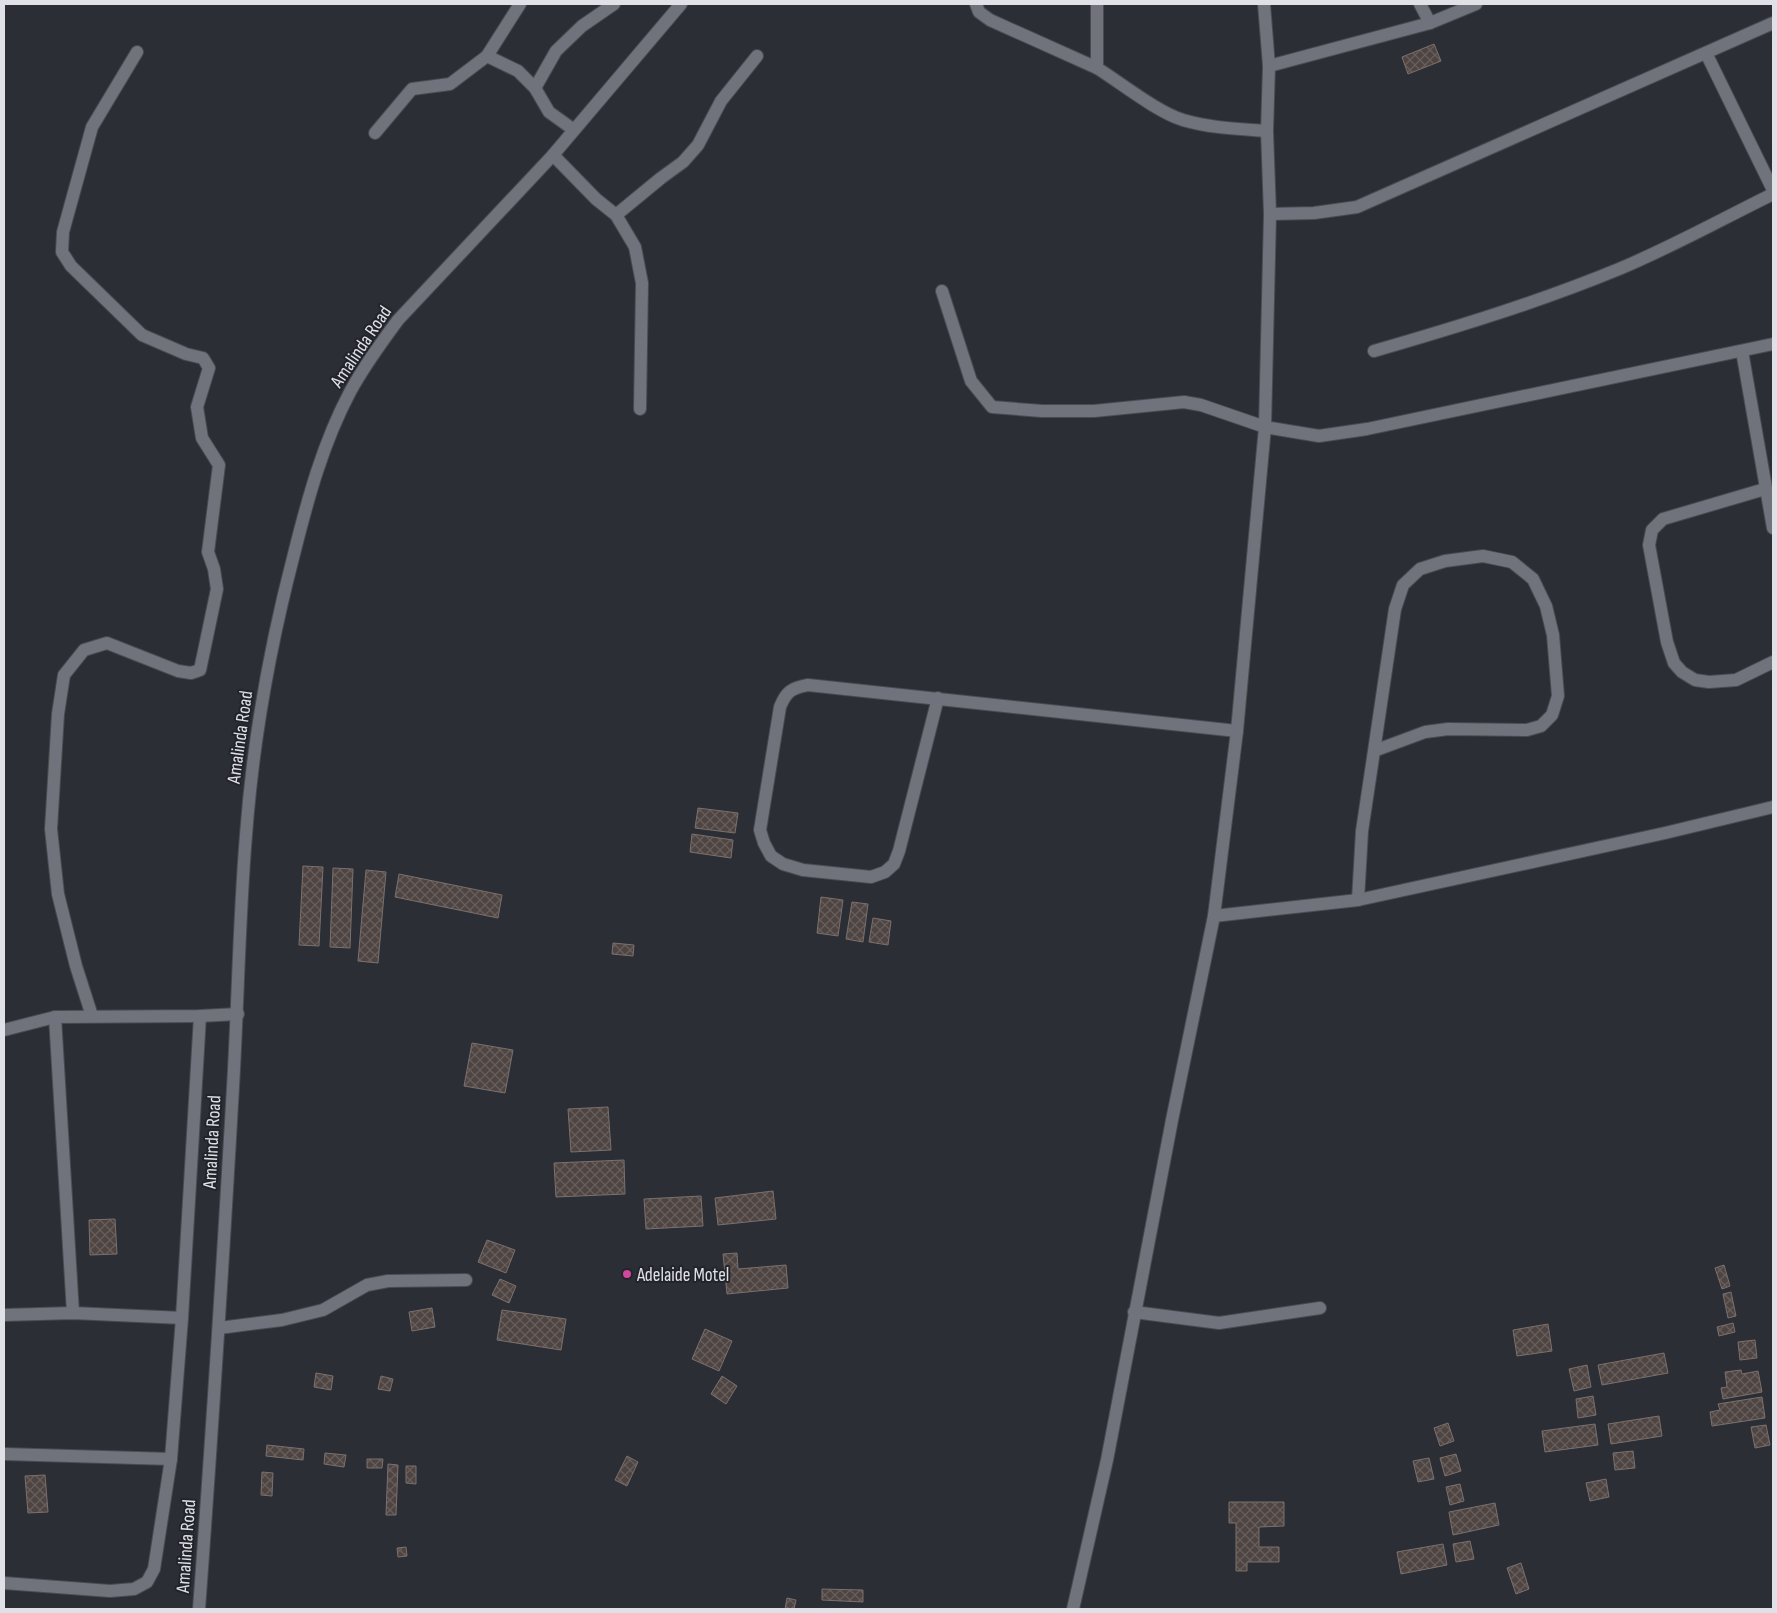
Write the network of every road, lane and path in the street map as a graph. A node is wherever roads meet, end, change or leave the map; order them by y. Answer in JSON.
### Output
{"nodes":[{"id":1,"x":520,"y":4,"type":"edge"},
{"id":2,"x":614,"y":4,"type":"edge"},
{"id":3,"x":681,"y":4,"type":"edge"},
{"id":4,"x":976,"y":4,"type":"edge"},
{"id":5,"x":1097,"y":4,"type":"edge"},
{"id":6,"x":1264,"y":4,"type":"edge"},
{"id":7,"x":1420,"y":4,"type":"edge"},
{"id":8,"x":1476,"y":4,"type":"edge"},
{"id":9,"x":1430,"y":23,"type":"junction"},
{"id":10,"x":1773,"y":23,"type":"edge"},
{"id":11,"x":137,"y":52,"type":"dead end"},
{"id":12,"x":1706,"y":53,"type":"junction"},
{"id":13,"x":487,"y":56,"type":"junction"},
{"id":14,"x":757,"y":56,"type":"dead end"},
{"id":15,"x":1269,"y":66,"type":"junction"},
{"id":16,"x":1097,"y":68,"type":"junction"},
{"id":17,"x":535,"y":88,"type":"junction"},
{"id":18,"x":574,"y":130,"type":"junction"},
{"id":19,"x":1267,"y":131,"type":"junction"},
{"id":20,"x":375,"y":133,"type":"dead end"},
{"id":21,"x":553,"y":155,"type":"junction"},
{"id":22,"x":1773,"y":190,"type":"edge"},
{"id":23,"x":1773,"y":194,"type":"edge"},
{"id":24,"x":1270,"y":214,"type":"junction"},
{"id":25,"x":616,"y":215,"type":"junction"},
{"id":26,"x":942,"y":291,"type":"dead end"},
{"id":27,"x":1773,"y":344,"type":"edge"},
{"id":28,"x":1374,"y":351,"type":"dead end"},
{"id":29,"x":1742,"y":351,"type":"junction"},
{"id":30,"x":640,"y":409,"type":"dead end"},
{"id":31,"x":1265,"y":426,"type":"junction"},
{"id":32,"x":1765,"y":489,"type":"junction"},
{"id":33,"x":1773,"y":528,"type":"edge"},
{"id":34,"x":1773,"y":662,"type":"edge"},
{"id":35,"x":938,"y":698,"type":"junction"},
{"id":36,"x":1237,"y":731,"type":"junction"},
{"id":37,"x":1374,"y":751,"type":"junction"},
{"id":38,"x":1773,"y":807,"type":"edge"},
{"id":39,"x":1358,"y":900,"type":"junction"},
{"id":40,"x":1214,"y":916,"type":"junction"},
{"id":41,"x":238,"y":1014,"type":"junction"},
{"id":42,"x":92,"y":1016,"type":"junction"},
{"id":43,"x":200,"y":1016,"type":"junction"},
{"id":44,"x":55,"y":1017,"type":"junction"},
{"id":45,"x":4,"y":1030,"type":"edge"},
{"id":46,"x":466,"y":1280,"type":"dead end"},
{"id":47,"x":1320,"y":1308,"type":"dead end"},
{"id":48,"x":1134,"y":1312,"type":"junction"},
{"id":49,"x":73,"y":1313,"type":"junction"},
{"id":50,"x":4,"y":1315,"type":"edge"},
{"id":51,"x":182,"y":1318,"type":"junction"},
{"id":52,"x":220,"y":1328,"type":"junction"},
{"id":53,"x":4,"y":1454,"type":"edge"},
{"id":54,"x":171,"y":1459,"type":"junction"},
{"id":55,"x":4,"y":1583,"type":"edge"},
{"id":56,"x":199,"y":1609,"type":"edge"},
{"id":57,"x":1073,"y":1609,"type":"edge"}],
"edges":[{"from":1,"to":13,"type":"street"},
{"from":2,"to":17,"type":"street"},
{"from":3,"to":18,"type":"street","name":"Amalinda Road"},
{"from":4,"to":16,"type":"street"},
{"from":5,"to":16,"type":"street"},
{"from":6,"to":15,"type":"street"},
{"from":7,"to":9,"type":"street"},
{"from":8,"to":9,"type":"street"},
{"from":9,"to":15,"type":"street"},
{"from":10,"to":12,"type":"street"},
{"from":11,"to":42,"type":"street"},
{"from":12,"to":22,"type":"street"},
{"from":12,"to":24,"type":"street"},
{"from":13,"to":17,"type":"street"},
{"from":13,"to":20,"type":"street"},
{"from":14,"to":25,"type":"street"},
{"from":15,"to":19,"type":"street"},
{"from":16,"to":19,"type":"street"},
{"from":17,"to":18,"type":"street"},
{"from":18,"to":21,"type":"street","name":"Amalinda Road"},
{"from":19,"to":24,"type":"street"},
{"from":21,"to":25,"type":"street"},
{"from":21,"to":41,"type":"street","name":"Amalinda Road"},
{"from":23,"to":28,"type":"street"},
{"from":24,"to":31,"type":"street"},
{"from":25,"to":30,"type":"street"},
{"from":26,"to":31,"type":"street"},
{"from":27,"to":29,"type":"street"},
{"from":29,"to":31,"type":"street"},
{"from":29,"to":32,"type":"street"},
{"from":31,"to":36,"type":"street"},
{"from":32,"to":33,"type":"street"},
{"from":32,"to":34,"type":"street"},
{"from":35,"to":35,"type":"street"},
{"from":35,"to":36,"type":"street"},
{"from":36,"to":40,"type":"street"},
{"from":37,"to":37,"type":"street"},
{"from":37,"to":39,"type":"street"},
{"from":38,"to":39,"type":"street"},
{"from":39,"to":40,"type":"street"},
{"from":40,"to":48,"type":"street"},
{"from":41,"to":43,"type":"street"},
{"from":41,"to":52,"type":"street","name":"Amalinda Road"},
{"from":42,"to":43,"type":"street"},
{"from":42,"to":44,"type":"street"},
{"from":43,"to":51,"type":"street"},
{"from":44,"to":45,"type":"street"},
{"from":44,"to":49,"type":"street"},
{"from":46,"to":52,"type":"street"},
{"from":47,"to":48,"type":"street"},
{"from":48,"to":57,"type":"street"},
{"from":49,"to":50,"type":"street"},
{"from":49,"to":51,"type":"street"},
{"from":51,"to":54,"type":"street"},
{"from":52,"to":56,"type":"street","name":"Amalinda Road"},
{"from":53,"to":54,"type":"street"},
{"from":54,"to":55,"type":"street"}]}
